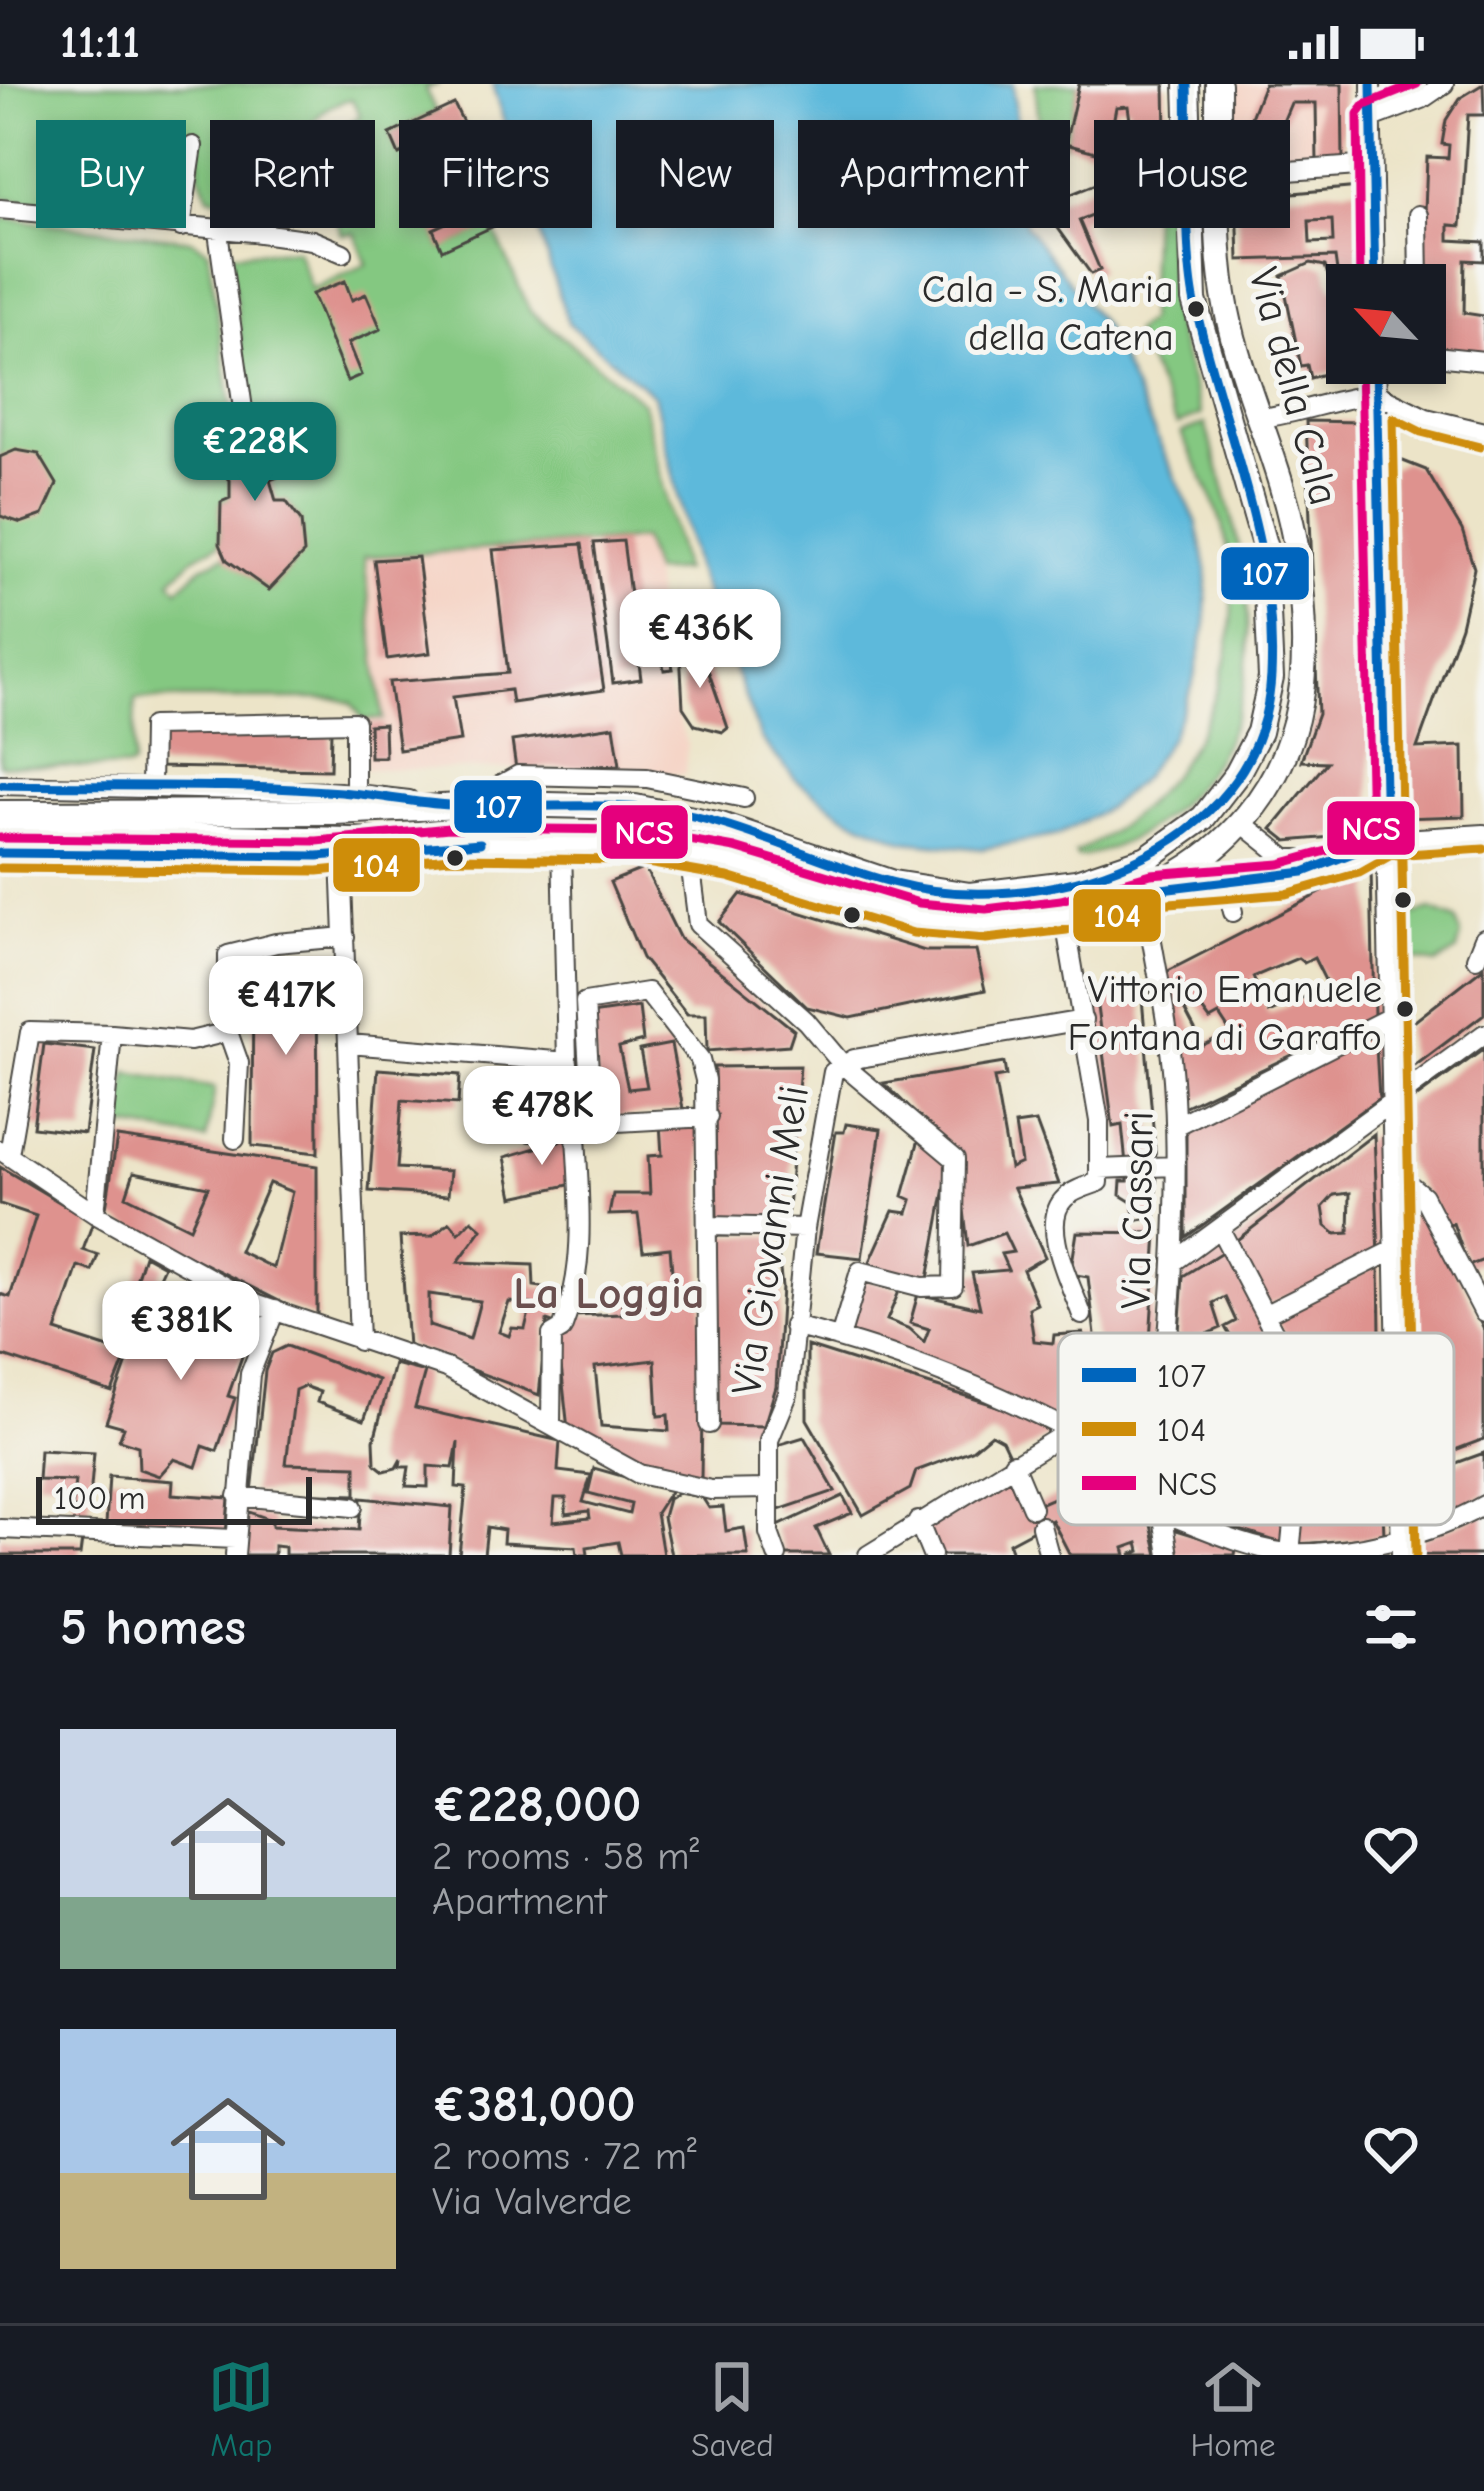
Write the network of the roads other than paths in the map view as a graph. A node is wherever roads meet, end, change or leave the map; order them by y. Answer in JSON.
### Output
{"nodes":[{"id":1,"x":1187,"y":84,"type":"edge"},
{"id":2,"x":1218,"y":84,"type":"edge"},
{"id":3,"x":1372,"y":84,"type":"edge"},
{"id":4,"x":1444,"y":84,"type":"edge"},
{"id":5,"x":1372,"y":118,"type":"junction"},
{"id":6,"x":1219,"y":120,"type":"edge"},
{"id":7,"x":193,"y":146,"type":"dead end"},
{"id":8,"x":1372,"y":165,"type":"junction"},
{"id":9,"x":1290,"y":171,"type":"edge"},
{"id":10,"x":186,"y":193,"type":"edge"},
{"id":11,"x":0,"y":209,"type":"edge"},
{"id":12,"x":36,"y":213,"type":"edge"},
{"id":13,"x":1418,"y":215,"type":"dead end"},
{"id":14,"x":186,"y":228,"type":"edge"},
{"id":15,"x":1223,"y":228,"type":"edge"},
{"id":16,"x":218,"y":232,"type":"junction"},
{"id":17,"x":343,"y":253,"type":"dead end"},
{"id":18,"x":1374,"y":264,"type":"edge"},
{"id":19,"x":1419,"y":264,"type":"edge"},
{"id":20,"x":1446,"y":357,"type":"edge"},
{"id":21,"x":1484,"y":362,"type":"edge"},
{"id":22,"x":1377,"y":384,"type":"edge"},
{"id":23,"x":1377,"y":394,"type":"junction"},
{"id":24,"x":243,"y":409,"type":"dead end"},
{"id":25,"x":1261,"y":418,"type":"junction"},
{"id":26,"x":1484,"y":432,"type":"edge"},
{"id":27,"x":502,"y":784,"type":"dead end"},
{"id":28,"x":0,"y":785,"type":"edge"},
{"id":29,"x":151,"y":788,"type":"junction"},
{"id":30,"x":356,"y":793,"type":"junction"},
{"id":31,"x":744,"y":798,"type":"dead end"},
{"id":32,"x":450,"y":805,"type":"junction"},
{"id":33,"x":0,"y":813,"type":"edge"},
{"id":34,"x":1242,"y":823,"type":"junction"},
{"id":35,"x":0,"y":832,"type":"edge"},
{"id":36,"x":1484,"y":834,"type":"edge"},
{"id":37,"x":1386,"y":840,"type":"junction"},
{"id":38,"x":449,"y":843,"type":"junction"},
{"id":39,"x":562,"y":844,"type":"junction"},
{"id":40,"x":0,"y":853,"type":"edge"},
{"id":41,"x":689,"y":853,"type":"junction"},
{"id":42,"x":341,"y":855,"type":"junction"},
{"id":43,"x":1354,"y":859,"type":"junction"},
{"id":44,"x":1227,"y":887,"type":"junction"},
{"id":45,"x":1149,"y":891,"type":"junction"},
{"id":46,"x":1233,"y":912,"type":"dead end"},
{"id":47,"x":1064,"y":915,"type":"junction"},
{"id":48,"x":345,"y":937,"type":"junction"},
{"id":49,"x":1484,"y":938,"type":"edge"},
{"id":50,"x":1477,"y":958,"type":"dead end"},
{"id":51,"x":1390,"y":1017,"type":"junction"},
{"id":52,"x":1083,"y":1020,"type":"junction"},
{"id":53,"x":228,"y":1032,"type":"junction"},
{"id":54,"x":112,"y":1034,"type":"junction"},
{"id":55,"x":1484,"y":1034,"type":"edge"},
{"id":56,"x":349,"y":1044,"type":"junction"},
{"id":57,"x":568,"y":1062,"type":"junction"},
{"id":58,"x":843,"y":1065,"type":"junction"},
{"id":59,"x":1392,"y":1101,"type":"junction"},
{"id":60,"x":568,"y":1105,"type":"junction"},
{"id":61,"x":708,"y":1117,"type":"junction"},
{"id":62,"x":584,"y":1124,"type":"junction"},
{"id":63,"x":1174,"y":1126,"type":"junction"},
{"id":64,"x":530,"y":1132,"type":"dead end"},
{"id":65,"x":235,"y":1139,"type":"dead end"},
{"id":66,"x":4,"y":1152,"type":"edge"},
{"id":67,"x":1174,"y":1166,"type":"junction"},
{"id":68,"x":1099,"y":1168,"type":"junction"},
{"id":69,"x":1393,"y":1171,"type":"junction"},
{"id":70,"x":95,"y":1214,"type":"junction"},
{"id":71,"x":710,"y":1226,"type":"junction"},
{"id":72,"x":805,"y":1228,"type":"junction"},
{"id":73,"x":1221,"y":1231,"type":"junction"},
{"id":74,"x":1394,"y":1250,"type":"junction"},
{"id":75,"x":1175,"y":1261,"type":"junction"},
{"id":76,"x":275,"y":1310,"type":"junction"},
{"id":77,"x":1268,"y":1312,"type":"junction"},
{"id":78,"x":1484,"y":1313,"type":"edge"},
{"id":79,"x":1082,"y":1315,"type":"dead end"},
{"id":80,"x":793,"y":1326,"type":"junction"},
{"id":81,"x":1164,"y":1333,"type":"edge"},
{"id":82,"x":1278,"y":1333,"type":"edge"},
{"id":83,"x":1396,"y":1333,"type":"edge"},
{"id":84,"x":840,"y":1337,"type":"junction"},
{"id":85,"x":359,"y":1341,"type":"junction"},
{"id":86,"x":1058,"y":1422,"type":"edge"},
{"id":87,"x":709,"y":1424,"type":"dead end"},
{"id":88,"x":557,"y":1428,"type":"junction"},
{"id":89,"x":1058,"y":1437,"type":"edge"},
{"id":90,"x":1013,"y":1463,"type":"junction"},
{"id":91,"x":768,"y":1489,"type":"junction"},
{"id":92,"x":238,"y":1496,"type":"junction"},
{"id":93,"x":1484,"y":1505,"type":"edge"},
{"id":94,"x":353,"y":1507,"type":"dead end"},
{"id":95,"x":918,"y":1521,"type":"junction"},
{"id":96,"x":1454,"y":1522,"type":"edge"},
{"id":97,"x":1166,"y":1525,"type":"edge"},
{"id":98,"x":1191,"y":1525,"type":"edge"},
{"id":99,"x":1449,"y":1525,"type":"edge"},
{"id":100,"x":0,"y":1529,"type":"edge"},
{"id":101,"x":92,"y":1533,"type":"junction"},
{"id":102,"x":200,"y":1546,"type":"edge"},
{"id":103,"x":235,"y":1547,"type":"edge"},
{"id":104,"x":1401,"y":1547,"type":"edge"},
{"id":105,"x":1243,"y":1549,"type":"edge"},
{"id":106,"x":1290,"y":1553,"type":"edge"},
{"id":107,"x":776,"y":1554,"type":"edge"},
{"id":108,"x":90,"y":1555,"type":"edge"},
{"id":109,"x":868,"y":1555,"type":"edge"},
{"id":110,"x":932,"y":1555,"type":"edge"},
{"id":111,"x":1049,"y":1555,"type":"edge"},
{"id":112,"x":1169,"y":1555,"type":"edge"}],
"edges":[{"from":1,"to":32,"type":"main road","name":"Via della Cala"},
{"from":2,"to":6,"type":"main road","name":"Via della Cala"},
{"from":3,"to":5,"type":"street"},
{"from":4,"to":5,"type":"street"},
{"from":5,"to":8,"type":"street"},
{"from":7,"to":10,"type":"street"},
{"from":8,"to":9,"type":"street"},
{"from":8,"to":18,"type":"street"},
{"from":11,"to":12,"type":"street"},
{"from":13,"to":19,"type":"street"},
{"from":14,"to":16,"type":"street"},
{"from":15,"to":25,"type":"main road","name":"Via della Cala"},
{"from":16,"to":17,"type":"street"},
{"from":16,"to":24,"type":"street"},
{"from":20,"to":21,"type":"street"},
{"from":22,"to":23,"type":"street"},
{"from":23,"to":25,"type":"street"},
{"from":23,"to":26,"type":"street"},
{"from":23,"to":37,"type":"street"},
{"from":25,"to":34,"type":"main road","name":"Via della Cala"},
{"from":27,"to":31,"type":"street"},
{"from":28,"to":29,"type":"street"},
{"from":29,"to":30,"type":"street"},
{"from":29,"to":30,"type":"street"},
{"from":30,"to":32,"type":"street"},
{"from":32,"to":33,"type":"main road","name":"Via della Cala"},
{"from":34,"to":43,"type":"street"},
{"from":34,"to":45,"type":"main road","name":"Via della Cala"},
{"from":35,"to":38,"type":"main road","name":"Via della Cala"},
{"from":36,"to":37,"type":"street"},
{"from":37,"to":43,"type":"street"},
{"from":37,"to":51,"type":"street"},
{"from":38,"to":39,"type":"main road","name":"Via della Cala"},
{"from":38,"to":42,"type":"street"},
{"from":39,"to":41,"type":"main road","name":"Via della Cala"},
{"from":39,"to":57,"type":"street"},
{"from":40,"to":42,"type":"street"},
{"from":41,"to":47,"type":"main road","name":"Via della Cala"},
{"from":41,"to":58,"type":"street"},
{"from":42,"to":48,"type":"street"},
{"from":43,"to":44,"type":"street"},
{"from":44,"to":45,"type":"street"},
{"from":44,"to":46,"type":"street"},
{"from":45,"to":47,"type":"main road","name":"Via della Cala"},
{"from":45,"to":63,"type":"street","name":"Via Cassari"},
{"from":47,"to":52,"type":"street"},
{"from":48,"to":53,"type":"street"},
{"from":48,"to":56,"type":"street"},
{"from":49,"to":50,"type":"street"},
{"from":51,"to":59,"type":"street"},
{"from":51,"to":63,"type":"street"},
{"from":52,"to":58,"type":"street"},
{"from":52,"to":68,"type":"street"},
{"from":53,"to":54,"type":"street"},
{"from":53,"to":65,"type":"street"},
{"from":54,"to":66,"type":"street"},
{"from":54,"to":70,"type":"street"},
{"from":55,"to":59,"type":"street"},
{"from":56,"to":57,"type":"street"},
{"from":56,"to":85,"type":"street"},
{"from":57,"to":60,"type":"street"},
{"from":58,"to":72,"type":"street","name":"Via Giovanni Meli"},
{"from":58,"to":84,"type":"street"},
{"from":59,"to":69,"type":"street"},
{"from":59,"to":73,"type":"street"},
{"from":60,"to":62,"type":"street"},
{"from":60,"to":64,"type":"street"},
{"from":61,"to":62,"type":"street"},
{"from":61,"to":62,"type":"street"},
{"from":61,"to":71,"type":"street"},
{"from":62,"to":88,"type":"street"},
{"from":63,"to":67,"type":"street","name":"Via Cassari"},
{"from":66,"to":70,"type":"street"},
{"from":67,"to":68,"type":"street"},
{"from":67,"to":75,"type":"street","name":"Via Cassari"},
{"from":68,"to":79,"type":"street"},
{"from":69,"to":74,"type":"street"},
{"from":69,"to":78,"type":"street"},
{"from":70,"to":76,"type":"street"},
{"from":71,"to":72,"type":"street"},
{"from":71,"to":87,"type":"street"},
{"from":72,"to":80,"type":"street","name":"Via Giovanni Meli"},
{"from":73,"to":75,"type":"street"},
{"from":73,"to":77,"type":"street"},
{"from":74,"to":77,"type":"street"},
{"from":74,"to":83,"type":"street"},
{"from":75,"to":81,"type":"street","name":"Via Cassari"},
{"from":76,"to":85,"type":"street"},
{"from":76,"to":92,"type":"street"},
{"from":77,"to":82,"type":"street"},
{"from":80,"to":84,"type":"street"},
{"from":80,"to":91,"type":"street","name":"Via Giovanni Meli"},
{"from":84,"to":86,"type":"street"},
{"from":85,"to":88,"type":"street"},
{"from":88,"to":91,"type":"street"},
{"from":89,"to":90,"type":"street"},
{"from":90,"to":95,"type":"street"},
{"from":90,"to":111,"type":"street"},
{"from":91,"to":107,"type":"street","name":"Via Giovanni Meli"},
{"from":92,"to":94,"type":"street"},
{"from":92,"to":103,"type":"street"},
{"from":93,"to":96,"type":"street"},
{"from":95,"to":109,"type":"street"},
{"from":95,"to":110,"type":"street"},
{"from":97,"to":112,"type":"street"},
{"from":98,"to":105,"type":"street"},
{"from":99,"to":104,"type":"street"},
{"from":100,"to":101,"type":"street"},
{"from":101,"to":102,"type":"street"},
{"from":101,"to":108,"type":"street"},
{"from":102,"to":103,"type":"street"},
{"from":104,"to":106,"type":"street"},
{"from":105,"to":106,"type":"street"}]}
